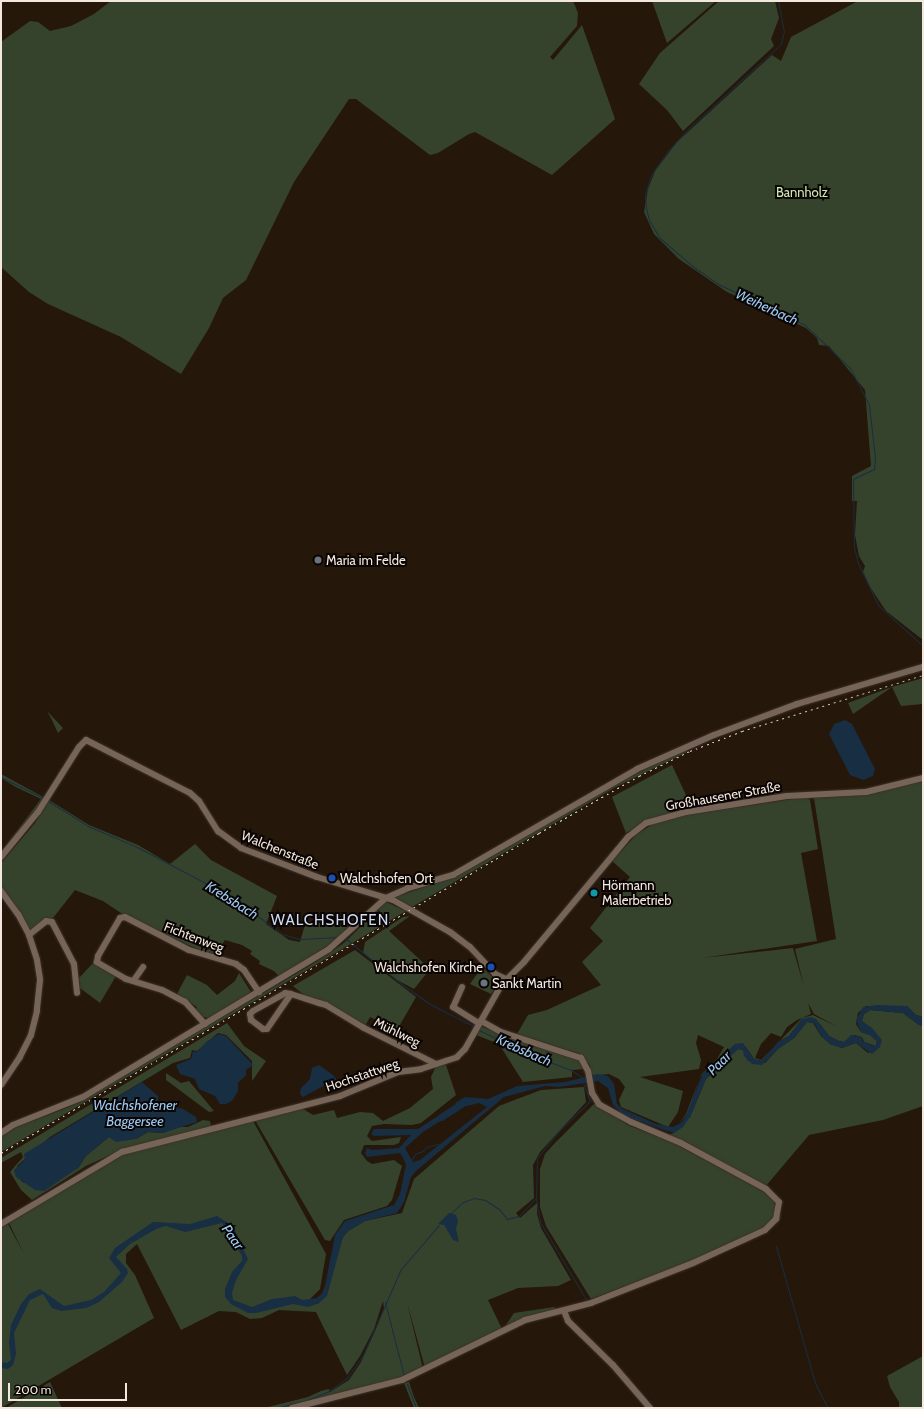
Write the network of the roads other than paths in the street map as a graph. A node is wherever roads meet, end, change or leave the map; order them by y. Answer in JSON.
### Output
{"nodes":[{"id":1,"x":923,"y":667,"type":"edge"},
{"id":2,"x":923,"y":778,"type":"edge"},
{"id":3,"x":1,"y":857,"type":"edge"},
{"id":4,"x":1,"y":892,"type":"edge"},
{"id":5,"x":386,"y":898,"type":"junction"},
{"id":6,"x":29,"y":935,"type":"junction"},
{"id":7,"x":143,"y":967,"type":"dead end"},
{"id":8,"x":134,"y":980,"type":"junction"},
{"id":9,"x":504,"y":981,"type":"junction"},
{"id":10,"x":462,"y":987,"type":"dead end"},
{"id":11,"x":259,"y":992,"type":"junction"},
{"id":12,"x":77,"y":993,"type":"dead end"},
{"id":13,"x":291,"y":994,"type":"junction"},
{"id":14,"x":205,"y":1024,"type":"junction"},
{"id":15,"x":478,"y":1025,"type":"junction"},
{"id":16,"x":436,"y":1064,"type":"junction"},
{"id":17,"x":1,"y":1085,"type":"edge"},
{"id":18,"x":1,"y":1133,"type":"edge"},
{"id":19,"x":1,"y":1224,"type":"edge"},
{"id":20,"x":564,"y":1311,"type":"junction"},
{"id":21,"x":292,"y":1408,"type":"edge"},
{"id":22,"x":650,"y":1408,"type":"edge"}],
"edges":[{"from":1,"to":5,"type":"street"},
{"from":2,"to":9,"type":"street","name":"Großhausener Straße"},
{"from":3,"to":5,"type":"street","name":"Walchenstraße"},
{"from":4,"to":6,"type":"street"},
{"from":5,"to":9,"type":"street","name":"Walchenstraße"},
{"from":5,"to":11,"type":"street"},
{"from":6,"to":12,"type":"street"},
{"from":6,"to":17,"type":"street"},
{"from":7,"to":8,"type":"street"},
{"from":8,"to":11,"type":"street","name":"Fichtenweg"},
{"from":8,"to":14,"type":"street"},
{"from":9,"to":15,"type":"street"},
{"from":10,"to":15,"type":"street"},
{"from":11,"to":14,"type":"street"},
{"from":13,"to":13,"type":"street"},
{"from":13,"to":16,"type":"street","name":"Mühlweg"},
{"from":14,"to":18,"type":"street"},
{"from":15,"to":16,"type":"street"},
{"from":15,"to":20,"type":"street"},
{"from":16,"to":19,"type":"street","name":"Hochstattweg"},
{"from":20,"to":21,"type":"street"},
{"from":20,"to":22,"type":"street"}]}
